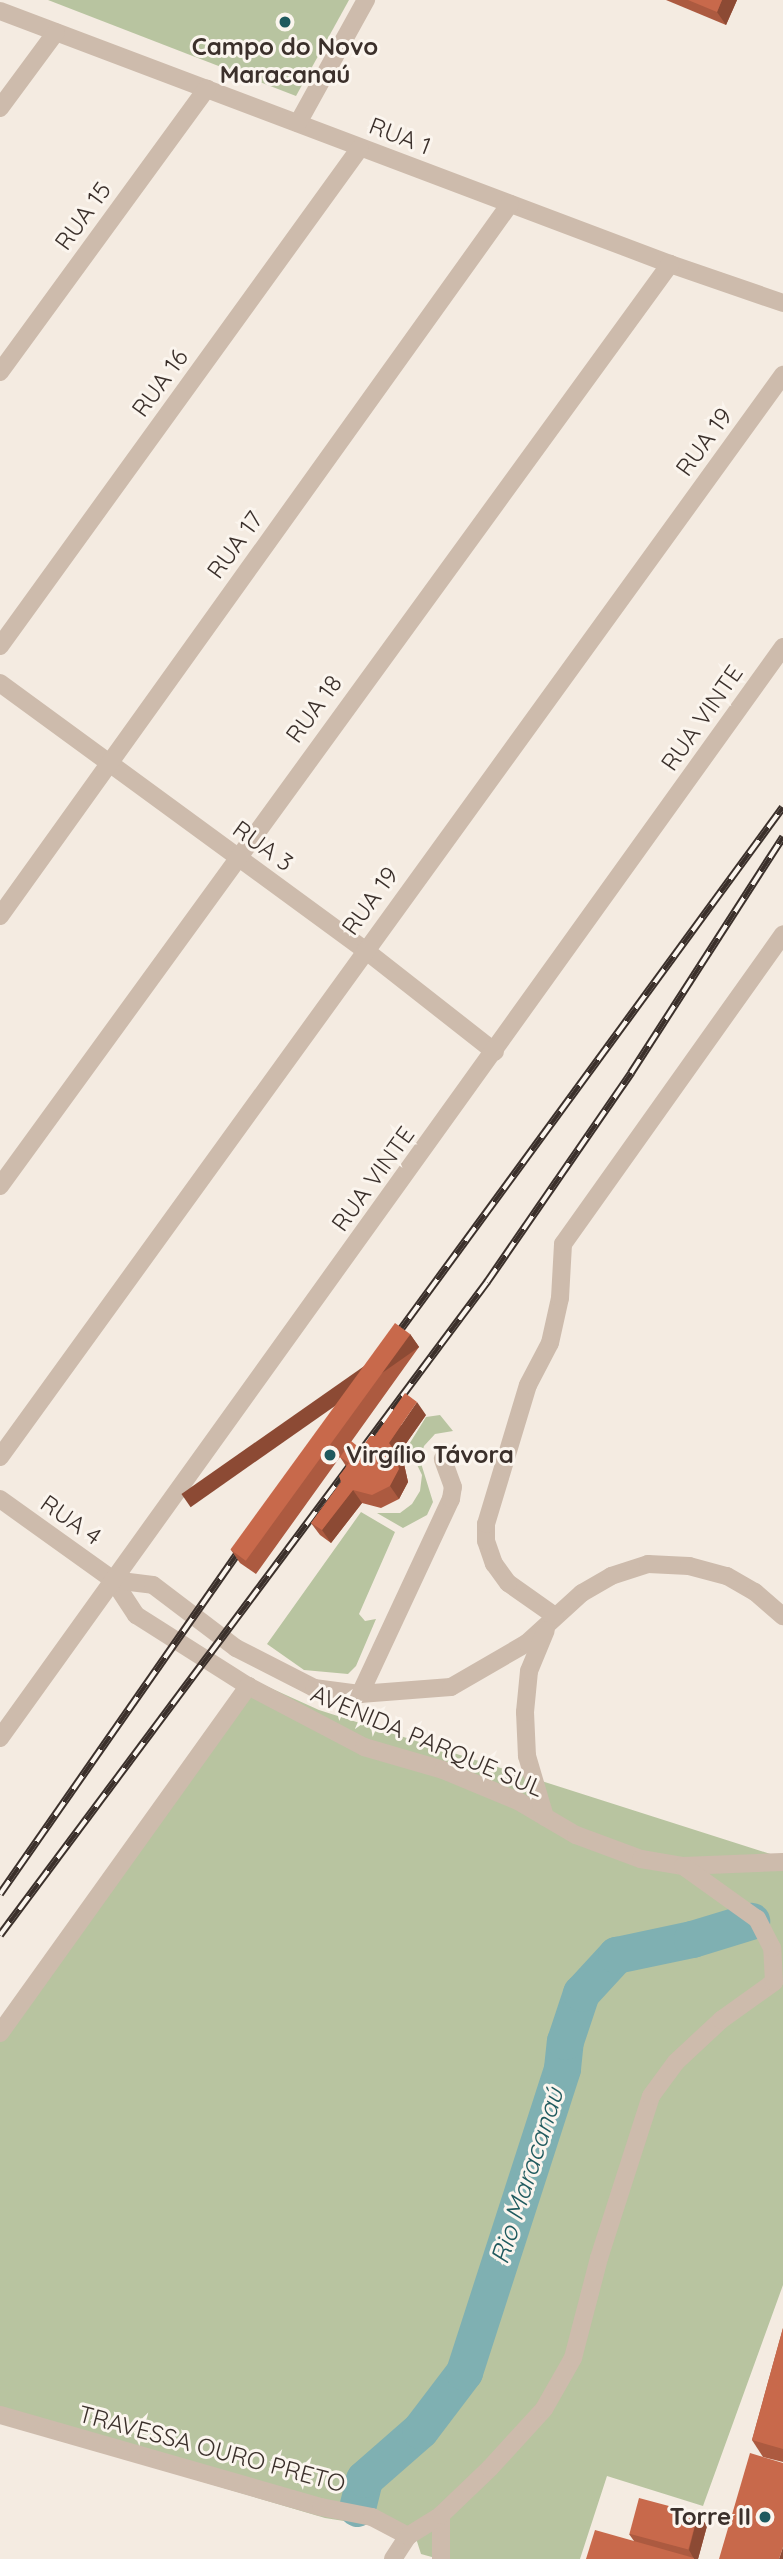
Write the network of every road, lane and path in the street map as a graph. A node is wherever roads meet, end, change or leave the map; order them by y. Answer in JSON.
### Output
{"nodes":[{"id":1,"x":366,"y":0,"type":"edge"},
{"id":2,"x":0,"y":11,"type":"edge"},
{"id":3,"x":56,"y":32,"type":"junction"},
{"id":4,"x":206,"y":88,"type":"junction"},
{"id":5,"x":0,"y":108,"type":"edge"},
{"id":6,"x":298,"y":123,"type":"junction"},
{"id":7,"x":360,"y":148,"type":"junction"},
{"id":8,"x":510,"y":204,"type":"junction"},
{"id":9,"x":670,"y":264,"type":"junction"},
{"id":10,"x":783,"y":303,"type":"edge"},
{"id":11,"x":0,"y":372,"type":"edge"},
{"id":12,"x":783,"y":374,"type":"edge"},
{"id":13,"x":0,"y":646,"type":"edge"},
{"id":14,"x":783,"y":647,"type":"edge"},
{"id":15,"x":0,"y":683,"type":"edge"},
{"id":16,"x":110,"y":761,"type":"junction"},
{"id":17,"x":236,"y":857,"type":"junction"},
{"id":18,"x":0,"y":916,"type":"edge"},
{"id":19,"x":783,"y":934,"type":"edge"},
{"id":20,"x":365,"y":950,"type":"junction"},
{"id":21,"x":495,"y":1052,"type":"junction"},
{"id":22,"x":0,"y":1186,"type":"edge"},
{"id":23,"x":0,"y":1457,"type":"edge"},
{"id":24,"x":443,"y":1459,"type":"dead end"},
{"id":25,"x":0,"y":1499,"type":"edge"},
{"id":26,"x":113,"y":1580,"type":"junction"},
{"id":27,"x":783,"y":1616,"type":"edge"},
{"id":28,"x":552,"y":1618,"type":"junction"},
{"id":29,"x":248,"y":1686,"type":"junction"},
{"id":30,"x":360,"y":1694,"type":"junction"},
{"id":31,"x":0,"y":1738,"type":"edge"},
{"id":32,"x":545,"y":1817,"type":"junction"},
{"id":33,"x":783,"y":1862,"type":"edge"},
{"id":34,"x":756,"y":1864,"type":"junction"},
{"id":35,"x":683,"y":1866,"type":"junction"},
{"id":36,"x":783,"y":1869,"type":"edge"},
{"id":37,"x":778,"y":1979,"type":"edge"},
{"id":38,"x":0,"y":2033,"type":"edge"},
{"id":39,"x":0,"y":2415,"type":"edge"},
{"id":40,"x":441,"y":2515,"type":"junction"},
{"id":41,"x":408,"y":2536,"type":"junction"},
{"id":42,"x":393,"y":2559,"type":"edge"},
{"id":43,"x":441,"y":2559,"type":"edge"}],
"edges":[{"from":1,"to":6,"type":"street"},
{"from":2,"to":3,"type":"street","name":"RUA 1"},
{"from":3,"to":4,"type":"street","name":"RUA 1"},
{"from":3,"to":5,"type":"street"},
{"from":4,"to":6,"type":"street","name":"RUA 1"},
{"from":4,"to":11,"type":"street","name":"RUA 15"},
{"from":6,"to":7,"type":"street","name":"RUA 1"},
{"from":7,"to":8,"type":"street","name":"RUA 1"},
{"from":7,"to":13,"type":"street","name":"RUA 16"},
{"from":8,"to":9,"type":"street","name":"RUA 1"},
{"from":8,"to":16,"type":"street","name":"RUA 17"},
{"from":9,"to":10,"type":"street","name":"RUA 1"},
{"from":9,"to":17,"type":"street","name":"RUA 18"},
{"from":12,"to":20,"type":"street","name":"RUA 19"},
{"from":14,"to":21,"type":"street","name":"RUA VINTE"},
{"from":15,"to":16,"type":"street","name":"RUA 3"},
{"from":16,"to":17,"type":"street","name":"RUA 3"},
{"from":16,"to":18,"type":"street","name":"RUA 17"},
{"from":17,"to":20,"type":"street","name":"RUA 3"},
{"from":17,"to":22,"type":"street","name":"RUA 18"},
{"from":19,"to":28,"type":"street"},
{"from":20,"to":21,"type":"street","name":"RUA 3"},
{"from":20,"to":23,"type":"street","name":"RUA 19"},
{"from":21,"to":26,"type":"street","name":"RUA VINTE"},
{"from":24,"to":30,"type":"street"},
{"from":25,"to":26,"type":"street","name":"RUA 4"},
{"from":26,"to":29,"type":"street","name":"AVENIDA PARQUE SUL"},
{"from":26,"to":30,"type":"street","name":"AVENIDA PARQUE SUL"},
{"from":26,"to":31,"type":"street","name":"RUA VINTE"},
{"from":27,"to":28,"type":"street","name":"AVENIDA PARQUE SUL"},
{"from":28,"to":30,"type":"street","name":"AVENIDA PARQUE SUL"},
{"from":28,"to":32,"type":"street"},
{"from":29,"to":32,"type":"street","name":"AVENIDA PARQUE SUL"},
{"from":29,"to":38,"type":"street"},
{"from":32,"to":35,"type":"street","name":"AVENIDA PARQUE SUL"},
{"from":33,"to":34,"type":"street","name":"AVENIDA PARQUE SUL"},
{"from":34,"to":35,"type":"street","name":"AVENIDA PARQUE SUL"},
{"from":34,"to":36,"type":"street","name":"AVENIDA PARQUE SUL"},
{"from":35,"to":37,"type":"street"},
{"from":37,"to":40,"type":"street"},
{"from":39,"to":41,"type":"street","name":"TRAVESSA OURO PRETO"},
{"from":40,"to":41,"type":"street"},
{"from":40,"to":43,"type":"street"},
{"from":41,"to":42,"type":"street"}]}
